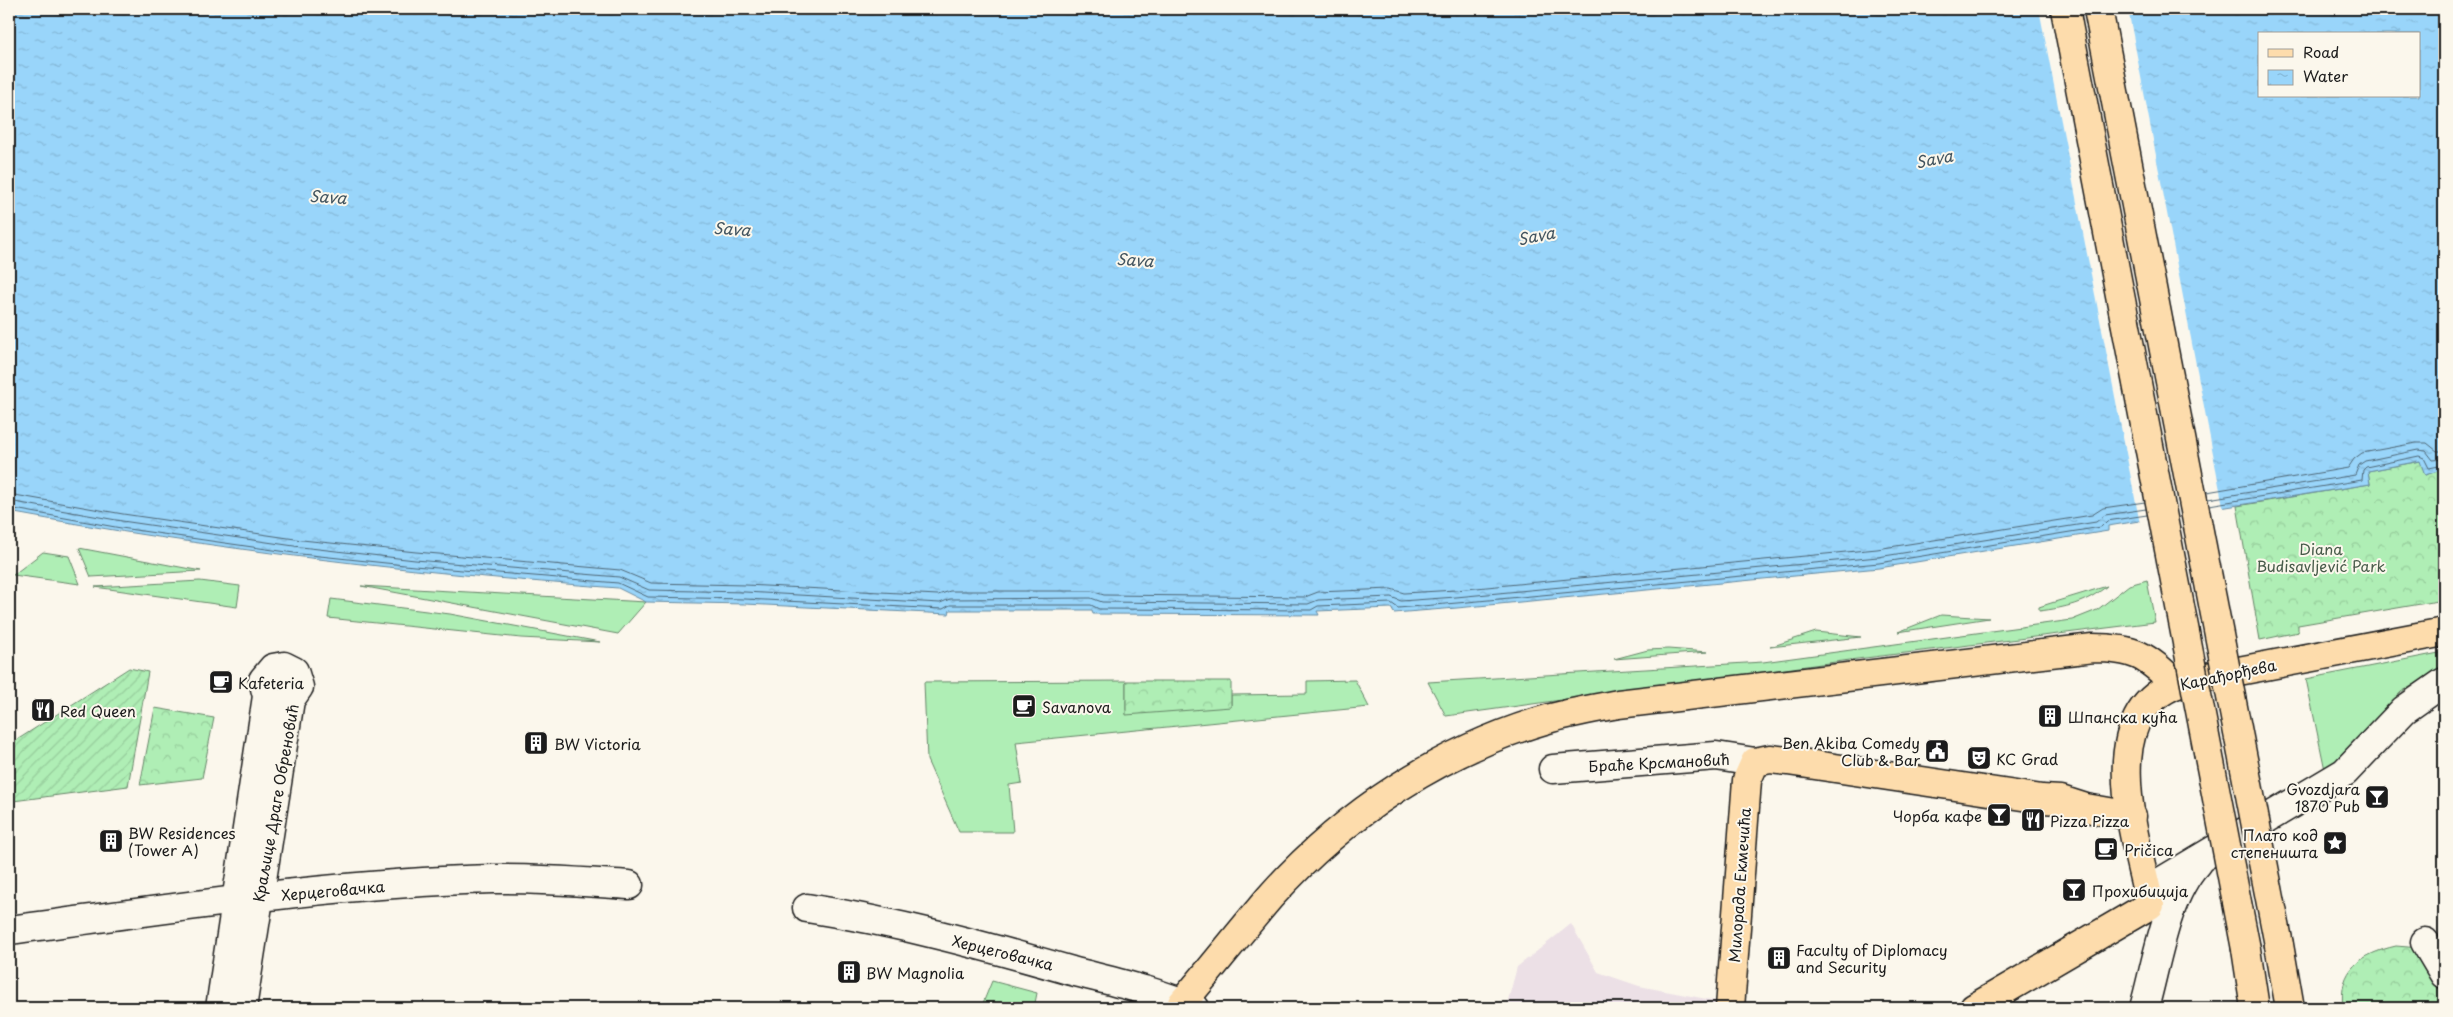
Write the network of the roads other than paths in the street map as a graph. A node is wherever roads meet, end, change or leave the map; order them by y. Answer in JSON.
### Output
{"nodes":[{"id":1,"x":2065,"y":9,"type":"edge"},
{"id":2,"x":2098,"y":9,"type":"edge"},
{"id":3,"x":2444,"y":632,"type":"edge"},
{"id":4,"x":2444,"y":682,"type":"edge"},
{"id":5,"x":2175,"y":684,"type":"junction"},
{"id":6,"x":1754,"y":762,"type":"junction"},
{"id":7,"x":1553,"y":769,"type":"dead end"},
{"id":8,"x":2132,"y":816,"type":"junction"},
{"id":9,"x":2201,"y":858,"type":"junction"},
{"id":10,"x":629,"y":885,"type":"dead end"},
{"id":11,"x":2148,"y":898,"type":"junction"},
{"id":12,"x":247,"y":899,"type":"junction"},
{"id":13,"x":807,"y":908,"type":"dead end"},
{"id":14,"x":9,"y":930,"type":"edge"},
{"id":15,"x":2425,"y":942,"type":"dead end"},
{"id":16,"x":2155,"y":963,"type":"junction"},
{"id":17,"x":2444,"y":974,"type":"edge"},
{"id":18,"x":2254,"y":1005,"type":"edge"},
{"id":19,"x":1185,"y":1006,"type":"edge"},
{"id":20,"x":220,"y":1008,"type":"edge"},
{"id":21,"x":242,"y":1008,"type":"edge"},
{"id":22,"x":1730,"y":1008,"type":"edge"},
{"id":23,"x":1974,"y":1008,"type":"edge"},
{"id":24,"x":2144,"y":1008,"type":"edge"},
{"id":25,"x":2290,"y":1008,"type":"edge"}],
"edges":[{"from":1,"to":18,"type":"main road","bridge":true},
{"from":2,"to":25,"type":"main road","bridge":true},
{"from":3,"to":5,"type":"main road","name":"Карађорђева"},
{"from":4,"to":9,"type":"street"},
{"from":5,"to":8,"type":"main road","name":"Карађорђева"},
{"from":5,"to":19,"type":"main road"},
{"from":6,"to":7,"type":"street","name":"Браће Крсмановић"},
{"from":6,"to":8,"type":"main road","name":"Браће Крсмановић"},
{"from":6,"to":22,"type":"main road","name":"Милорада Екмечића"},
{"from":8,"to":11,"type":"main road","name":"Карађорђева"},
{"from":9,"to":11,"type":"street"},
{"from":9,"to":16,"type":"street"},
{"from":10,"to":12,"type":"street","name":"Херцеговачка"},
{"from":11,"to":16,"type":"street"},
{"from":11,"to":23,"type":"main road"},
{"from":12,"to":12,"type":"street","name":"Краљице Драге Обреновић"},
{"from":12,"to":14,"type":"street","name":"Херцеговачка"},
{"from":12,"to":20,"type":"street","name":"Краљице Драге Обреновић"},
{"from":12,"to":21,"type":"street","name":"Краљице Драге Обреновић"},
{"from":13,"to":19,"type":"street","name":"Херцеговачка"},
{"from":15,"to":17,"type":"street"},
{"from":16,"to":24,"type":"street"}]}
